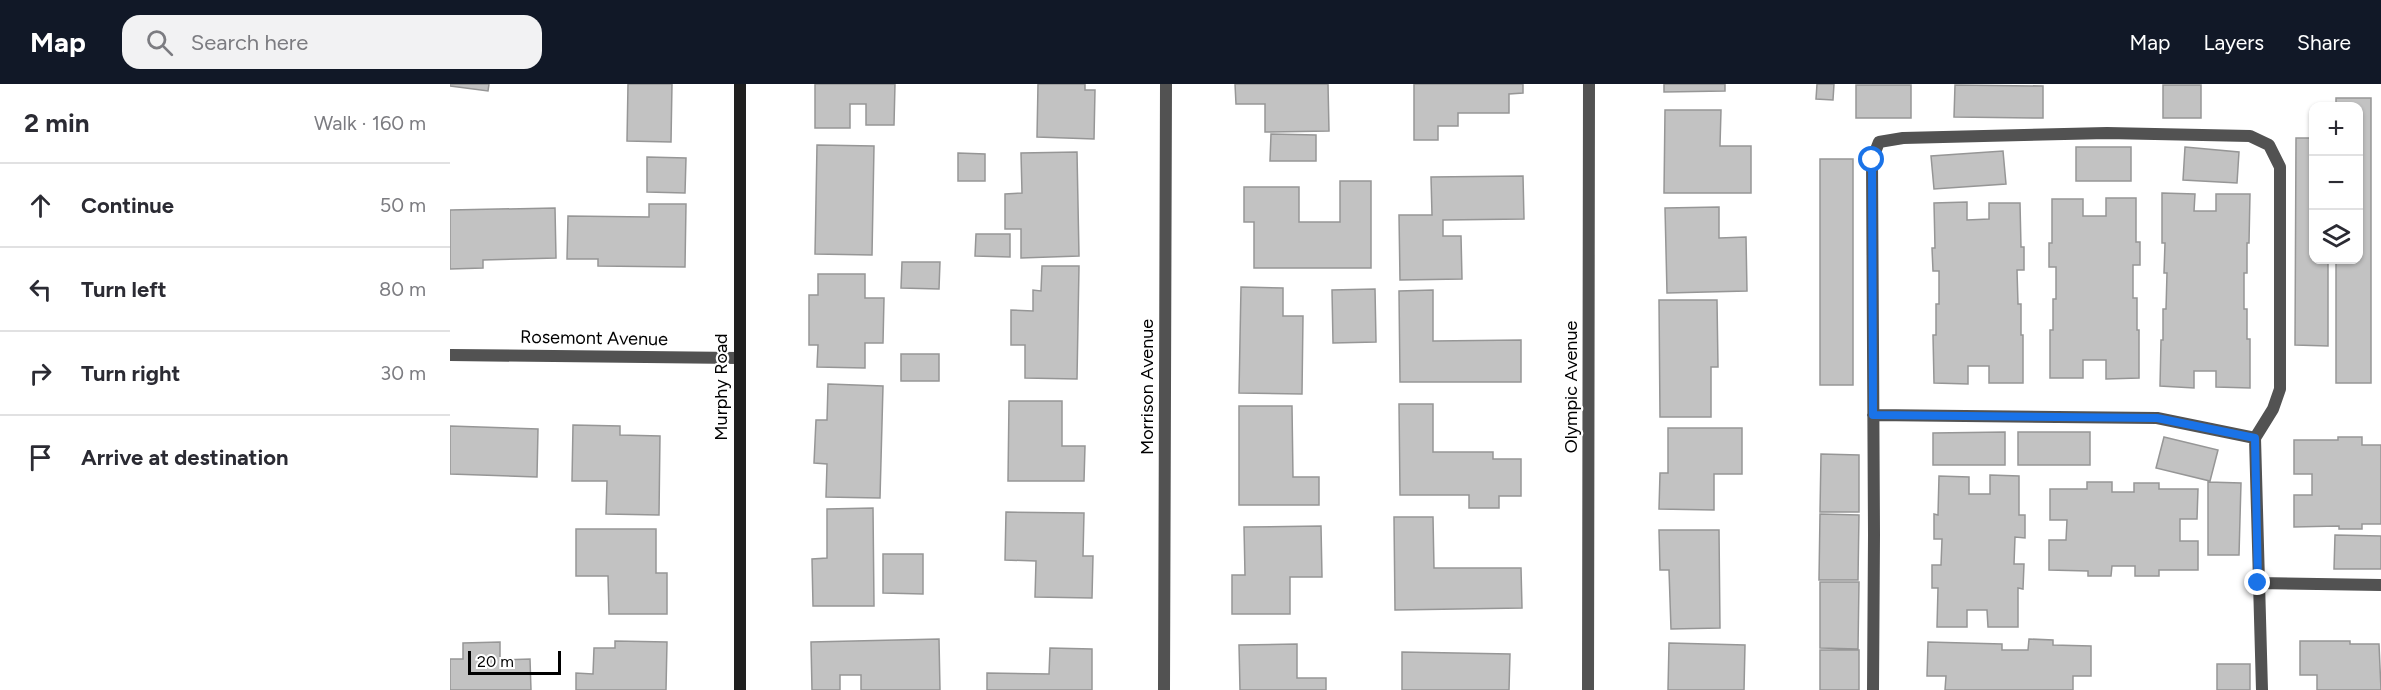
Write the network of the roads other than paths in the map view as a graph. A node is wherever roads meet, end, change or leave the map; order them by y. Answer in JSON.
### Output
{"nodes":[{"id":1,"x":740,"y":84,"type":"edge"},
{"id":2,"x":1166,"y":84,"type":"edge"},
{"id":3,"x":1589,"y":84,"type":"edge"},
{"id":4,"x":450,"y":355,"type":"edge"},
{"id":5,"x":738,"y":358,"type":"junction"},
{"id":6,"x":1873,"y":415,"type":"junction"},
{"id":7,"x":2255,"y":438,"type":"junction"},
{"id":8,"x":2258,"y":583,"type":"junction"},
{"id":9,"x":2381,"y":585,"type":"edge"},
{"id":10,"x":740,"y":690,"type":"edge"},
{"id":11,"x":1164,"y":690,"type":"edge"},
{"id":12,"x":1588,"y":690,"type":"edge"},
{"id":13,"x":1873,"y":690,"type":"edge"},
{"id":14,"x":2262,"y":690,"type":"edge"}],
"edges":[{"from":1,"to":5,"type":"street","name":"Murphy Road"},
{"from":2,"to":11,"type":"street","name":"Morrison Avenue"},
{"from":3,"to":12,"type":"street","name":"Olympic Avenue"},
{"from":4,"to":5,"type":"street","name":"Rosemont Avenue"},
{"from":5,"to":10,"type":"street","name":"Murphy Road"},
{"from":6,"to":7,"type":"street"},
{"from":6,"to":7,"type":"street"},
{"from":6,"to":13,"type":"street"},
{"from":7,"to":8,"type":"street"},
{"from":8,"to":9,"type":"street"},
{"from":8,"to":14,"type":"street"}]}
